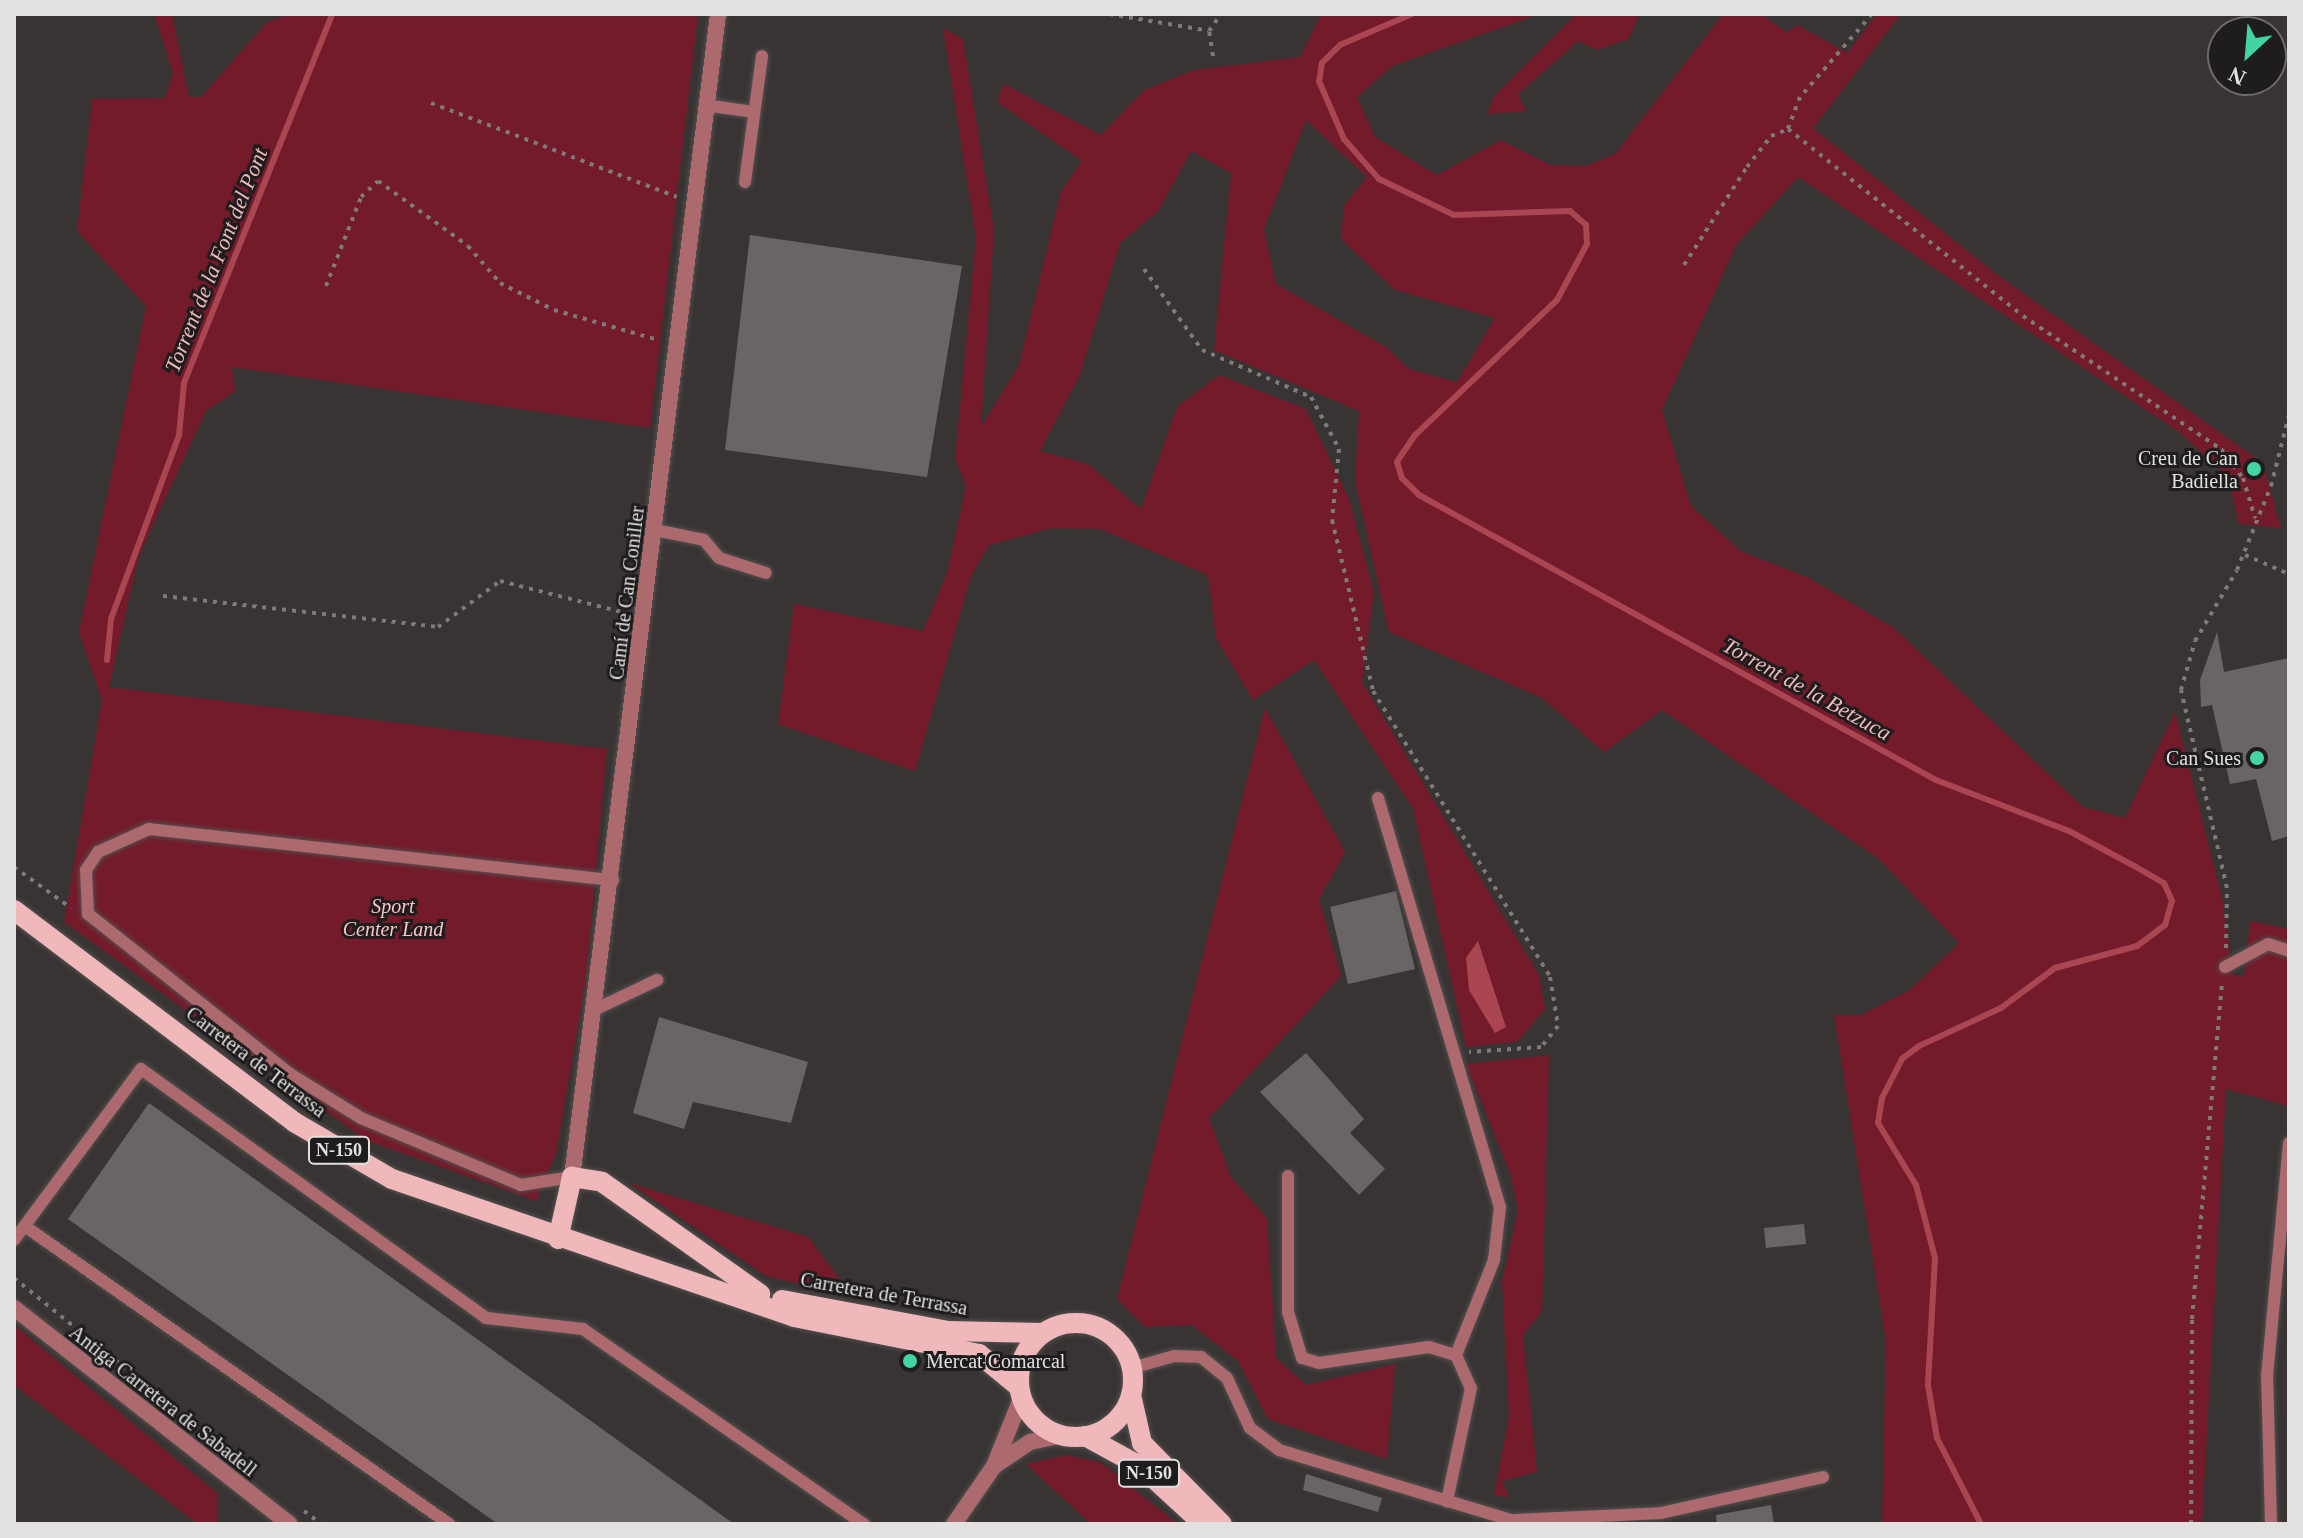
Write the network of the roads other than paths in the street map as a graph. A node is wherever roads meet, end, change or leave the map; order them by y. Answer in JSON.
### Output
{"nodes":[{"id":1,"x":718,"y":14,"type":"edge"},
{"id":2,"x":762,"y":56,"type":"dead end"},
{"id":3,"x":711,"y":106,"type":"junction"},
{"id":4,"x":754,"y":112,"type":"junction"},
{"id":5,"x":745,"y":182,"type":"dead end"},
{"id":6,"x":655,"y":530,"type":"junction"},
{"id":7,"x":766,"y":573,"type":"dead end"},
{"id":8,"x":1378,"y":798,"type":"dead end"},
{"id":9,"x":613,"y":880,"type":"junction"},
{"id":10,"x":14,"y":910,"type":"edge"},
{"id":11,"x":2289,"y":951,"type":"edge"},
{"id":12,"x":2225,"y":967,"type":"dead end"},
{"id":13,"x":657,"y":980,"type":"dead end"},
{"id":14,"x":596,"y":1009,"type":"junction"},
{"id":15,"x":2289,"y":1143,"type":"edge"},
{"id":16,"x":1288,"y":1176,"type":"dead end"},
{"id":17,"x":572,"y":1177,"type":"junction"},
{"id":18,"x":26,"y":1227,"type":"junction"},
{"id":19,"x":558,"y":1239,"type":"junction"},
{"id":20,"x":14,"y":1240,"type":"edge"},
{"id":21,"x":718,"y":1288,"type":"junction"},
{"id":22,"x":760,"y":1294,"type":"junction"},
{"id":23,"x":14,"y":1308,"type":"edge"},
{"id":24,"x":1042,"y":1333,"type":"junction"},
{"id":25,"x":1456,"y":1355,"type":"junction"},
{"id":26,"x":1132,"y":1368,"type":"junction"},
{"id":27,"x":1020,"y":1393,"type":"junction"},
{"id":28,"x":1131,"y":1395,"type":"junction"},
{"id":29,"x":1062,"y":1435,"type":"junction"},
{"id":30,"x":1085,"y":1436,"type":"junction"},
{"id":31,"x":994,"y":1466,"type":"junction"},
{"id":32,"x":1823,"y":1477,"type":"dead end"},
{"id":33,"x":1447,"y":1501,"type":"junction"},
{"id":34,"x":1518,"y":1522,"type":"edge"},
{"id":35,"x":289,"y":1524,"type":"edge"},
{"id":36,"x":449,"y":1524,"type":"edge"},
{"id":37,"x":864,"y":1524,"type":"edge"},
{"id":38,"x":954,"y":1524,"type":"edge"},
{"id":39,"x":1203,"y":1524,"type":"edge"},
{"id":40,"x":1222,"y":1524,"type":"edge"},
{"id":41,"x":2271,"y":1524,"type":"edge"}],
"edges":[{"from":1,"to":3,"type":"street","name":"Camí de Can Coniller"},
{"from":2,"to":4,"type":"lane"},
{"from":3,"to":4,"type":"lane"},
{"from":3,"to":6,"type":"street","name":"Camí de Can Coniller"},
{"from":4,"to":5,"type":"lane"},
{"from":6,"to":7,"type":"lane"},
{"from":6,"to":9,"type":"street","name":"Camí de Can Coniller"},
{"from":8,"to":25,"type":"lane"},
{"from":9,"to":14,"type":"street","name":"Camí de Can Coniller"},
{"from":9,"to":17,"type":"lane"},
{"from":10,"to":19,"type":"main road","name":"Carretera de Terrassa","number":"N-150"},
{"from":11,"to":12,"type":"lane"},
{"from":13,"to":14,"type":"lane"},
{"from":14,"to":17,"type":"street","name":"Camí de Can Coniller"},
{"from":15,"to":41,"type":"lane"},
{"from":16,"to":25,"type":"lane"},
{"from":17,"to":19,"type":"main road"},
{"from":17,"to":22,"type":"main road"},
{"from":18,"to":20,"type":"lane"},
{"from":18,"to":36,"type":"lane"},
{"from":18,"to":37,"type":"lane"},
{"from":19,"to":21,"type":"main road","name":"Carretera de Terrassa","number":"N-150"},
{"from":21,"to":22,"type":"main road","name":"Carretera de Terrassa","number":"N-150"},
{"from":21,"to":27,"type":"main road","name":"Carretera de Terrassa","number":"N-150"},
{"from":22,"to":24,"type":"main road","name":"Carretera de Terrassa","number":"N-150"},
{"from":23,"to":35,"type":"street","name":"Antiga Carretera de Sabadell"},
{"from":24,"to":26,"type":"main road","number":"N-150"},
{"from":24,"to":27,"type":"main road"},
{"from":25,"to":33,"type":"lane"},
{"from":26,"to":28,"type":"main road","number":"N-150"},
{"from":26,"to":33,"type":"lane"},
{"from":27,"to":29,"type":"main road","number":"N-150"},
{"from":27,"to":31,"type":"street"},
{"from":28,"to":30,"type":"main road"},
{"from":28,"to":40,"type":"main road","number":"N-150"},
{"from":29,"to":30,"type":"main road","number":"N-150"},
{"from":29,"to":31,"type":"street"},
{"from":30,"to":39,"type":"main road","number":"N-150"},
{"from":31,"to":38,"type":"street"},
{"from":32,"to":34,"type":"lane"},
{"from":33,"to":34,"type":"lane"}]}
